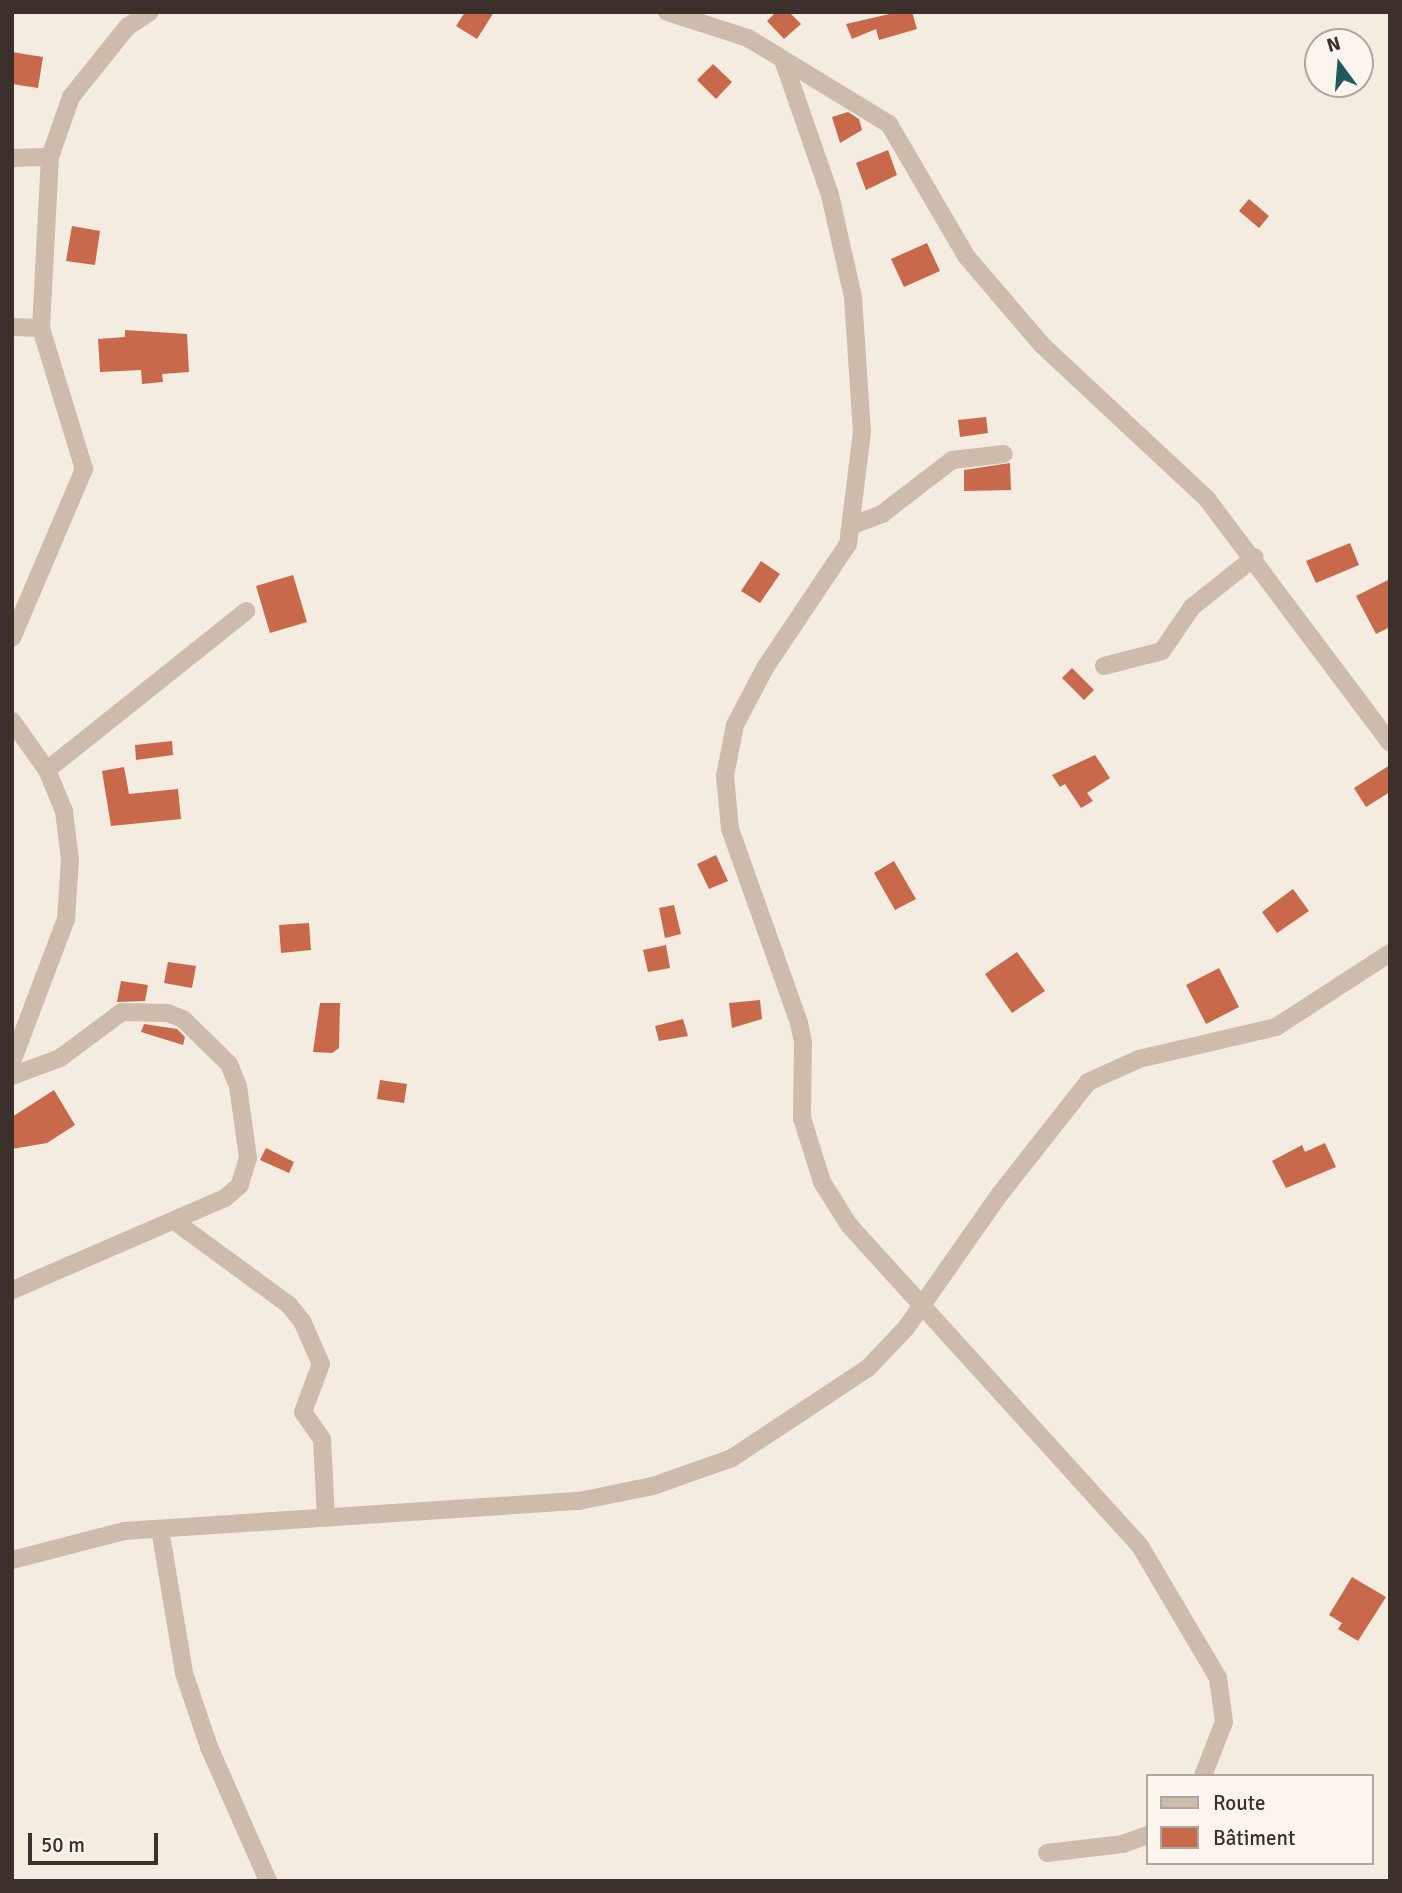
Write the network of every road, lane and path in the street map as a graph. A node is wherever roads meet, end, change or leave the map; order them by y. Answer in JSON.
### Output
{"nodes":[{"id":1,"x":150,"y":12,"type":"edge"},
{"id":2,"x":667,"y":12,"type":"edge"},
{"id":3,"x":708,"y":17,"type":"edge"},
{"id":4,"x":783,"y":60,"type":"junction"},
{"id":5,"x":50,"y":157,"type":"junction"},
{"id":6,"x":12,"y":159,"type":"edge"},
{"id":7,"x":12,"y":327,"type":"edge"},
{"id":8,"x":41,"y":328,"type":"junction"},
{"id":9,"x":1004,"y":454,"type":"dead end"},
{"id":10,"x":855,"y":524,"type":"junction"},
{"id":11,"x":1255,"y":557,"type":"junction"},
{"id":12,"x":246,"y":611,"type":"dead end"},
{"id":13,"x":12,"y":638,"type":"edge"},
{"id":14,"x":1104,"y":666,"type":"dead end"},
{"id":15,"x":12,"y":721,"type":"edge"},
{"id":16,"x":1390,"y":743,"type":"edge"},
{"id":17,"x":47,"y":770,"type":"junction"},
{"id":18,"x":1390,"y":953,"type":"edge"},
{"id":19,"x":12,"y":1062,"type":"edge"},
{"id":20,"x":12,"y":1076,"type":"edge"},
{"id":21,"x":177,"y":1223,"type":"junction"},
{"id":22,"x":12,"y":1290,"type":"edge"},
{"id":23,"x":924,"y":1306,"type":"junction"},
{"id":24,"x":326,"y":1518,"type":"junction"},
{"id":25,"x":160,"y":1529,"type":"junction"},
{"id":26,"x":12,"y":1560,"type":"edge"},
{"id":27,"x":1204,"y":1774,"type":"edge"},
{"id":28,"x":1146,"y":1836,"type":"edge"},
{"id":29,"x":1047,"y":1853,"type":"dead end"},
{"id":30,"x":268,"y":1881,"type":"edge"}],
"edges":[{"from":1,"to":5,"type":"street"},
{"from":2,"to":3,"type":"street"},
{"from":3,"to":4,"type":"street"},
{"from":4,"to":10,"type":"street"},
{"from":4,"to":11,"type":"street"},
{"from":5,"to":6,"type":"street"},
{"from":5,"to":8,"type":"street"},
{"from":7,"to":8,"type":"street"},
{"from":8,"to":13,"type":"street"},
{"from":9,"to":10,"type":"street"},
{"from":10,"to":23,"type":"street"},
{"from":11,"to":14,"type":"street"},
{"from":11,"to":16,"type":"street"},
{"from":12,"to":17,"type":"street"},
{"from":15,"to":17,"type":"street"},
{"from":17,"to":19,"type":"street"},
{"from":18,"to":23,"type":"street"},
{"from":20,"to":21,"type":"street"},
{"from":21,"to":22,"type":"street"},
{"from":21,"to":24,"type":"street"},
{"from":23,"to":24,"type":"street"},
{"from":23,"to":27,"type":"street"},
{"from":24,"to":25,"type":"street"},
{"from":25,"to":26,"type":"street"},
{"from":25,"to":30,"type":"street"},
{"from":28,"to":29,"type":"street"}]}
